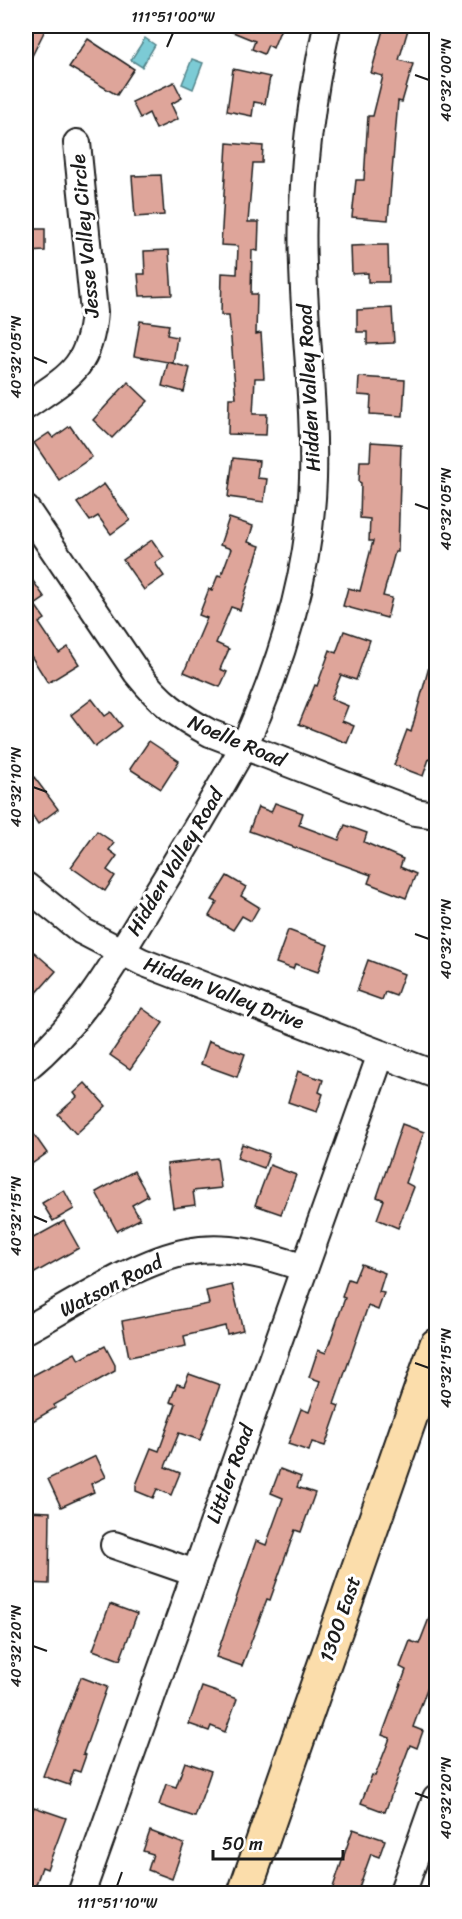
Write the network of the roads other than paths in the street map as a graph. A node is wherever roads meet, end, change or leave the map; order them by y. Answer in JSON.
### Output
{"nodes":[{"id":1,"x":327,"y":26,"type":"edge"},
{"id":2,"x":77,"y":143,"type":"dead end"},
{"id":3,"x":26,"y":406,"type":"edge"},
{"id":4,"x":29,"y":521,"type":"edge"},
{"id":5,"x":244,"y":746,"type":"junction"},
{"id":6,"x":436,"y":815,"type":"edge"},
{"id":7,"x":26,"y":886,"type":"edge"},
{"id":8,"x":121,"y":952,"type":"junction"},
{"id":9,"x":381,"y":1054,"type":"junction"},
{"id":10,"x":26,"y":1068,"type":"edge"},
{"id":11,"x":436,"y":1075,"type":"edge"},
{"id":12,"x":304,"y":1268,"type":"junction"},
{"id":13,"x":26,"y":1330,"type":"edge"},
{"id":14,"x":436,"y":1345,"type":"edge"},
{"id":15,"x":114,"y":1545,"type":"dead end"},
{"id":16,"x":195,"y":1573,"type":"junction"},
{"id":17,"x":436,"y":1798,"type":"edge"},
{"id":18,"x":81,"y":1893,"type":"edge"},
{"id":19,"x":244,"y":1893,"type":"edge"},
{"id":20,"x":402,"y":1893,"type":"edge"}],
"edges":[{"from":1,"to":5,"type":"street","name":"Hidden Valley Road"},
{"from":2,"to":3,"type":"street","name":"Jesse Valley Circle"},
{"from":4,"to":5,"type":"street","name":"Noelle Road"},
{"from":5,"to":6,"type":"street","name":"Noelle Road"},
{"from":5,"to":8,"type":"street","name":"Hidden Valley Road"},
{"from":7,"to":8,"type":"street","name":"Hidden Valley Drive"},
{"from":8,"to":9,"type":"street","name":"Hidden Valley Drive"},
{"from":8,"to":10,"type":"street","name":"Hidden Valley Road"},
{"from":9,"to":11,"type":"street","name":"Hidden Valley Drive"},
{"from":9,"to":12,"type":"street","name":"Littler Road"},
{"from":12,"to":13,"type":"street","name":"Watson Road"},
{"from":12,"to":16,"type":"street","name":"Littler Road"},
{"from":14,"to":19,"type":"main road","name":"1300 East"},
{"from":15,"to":16,"type":"street"},
{"from":16,"to":18,"type":"street","name":"Littler Road"},
{"from":17,"to":20,"type":"street"}]}
